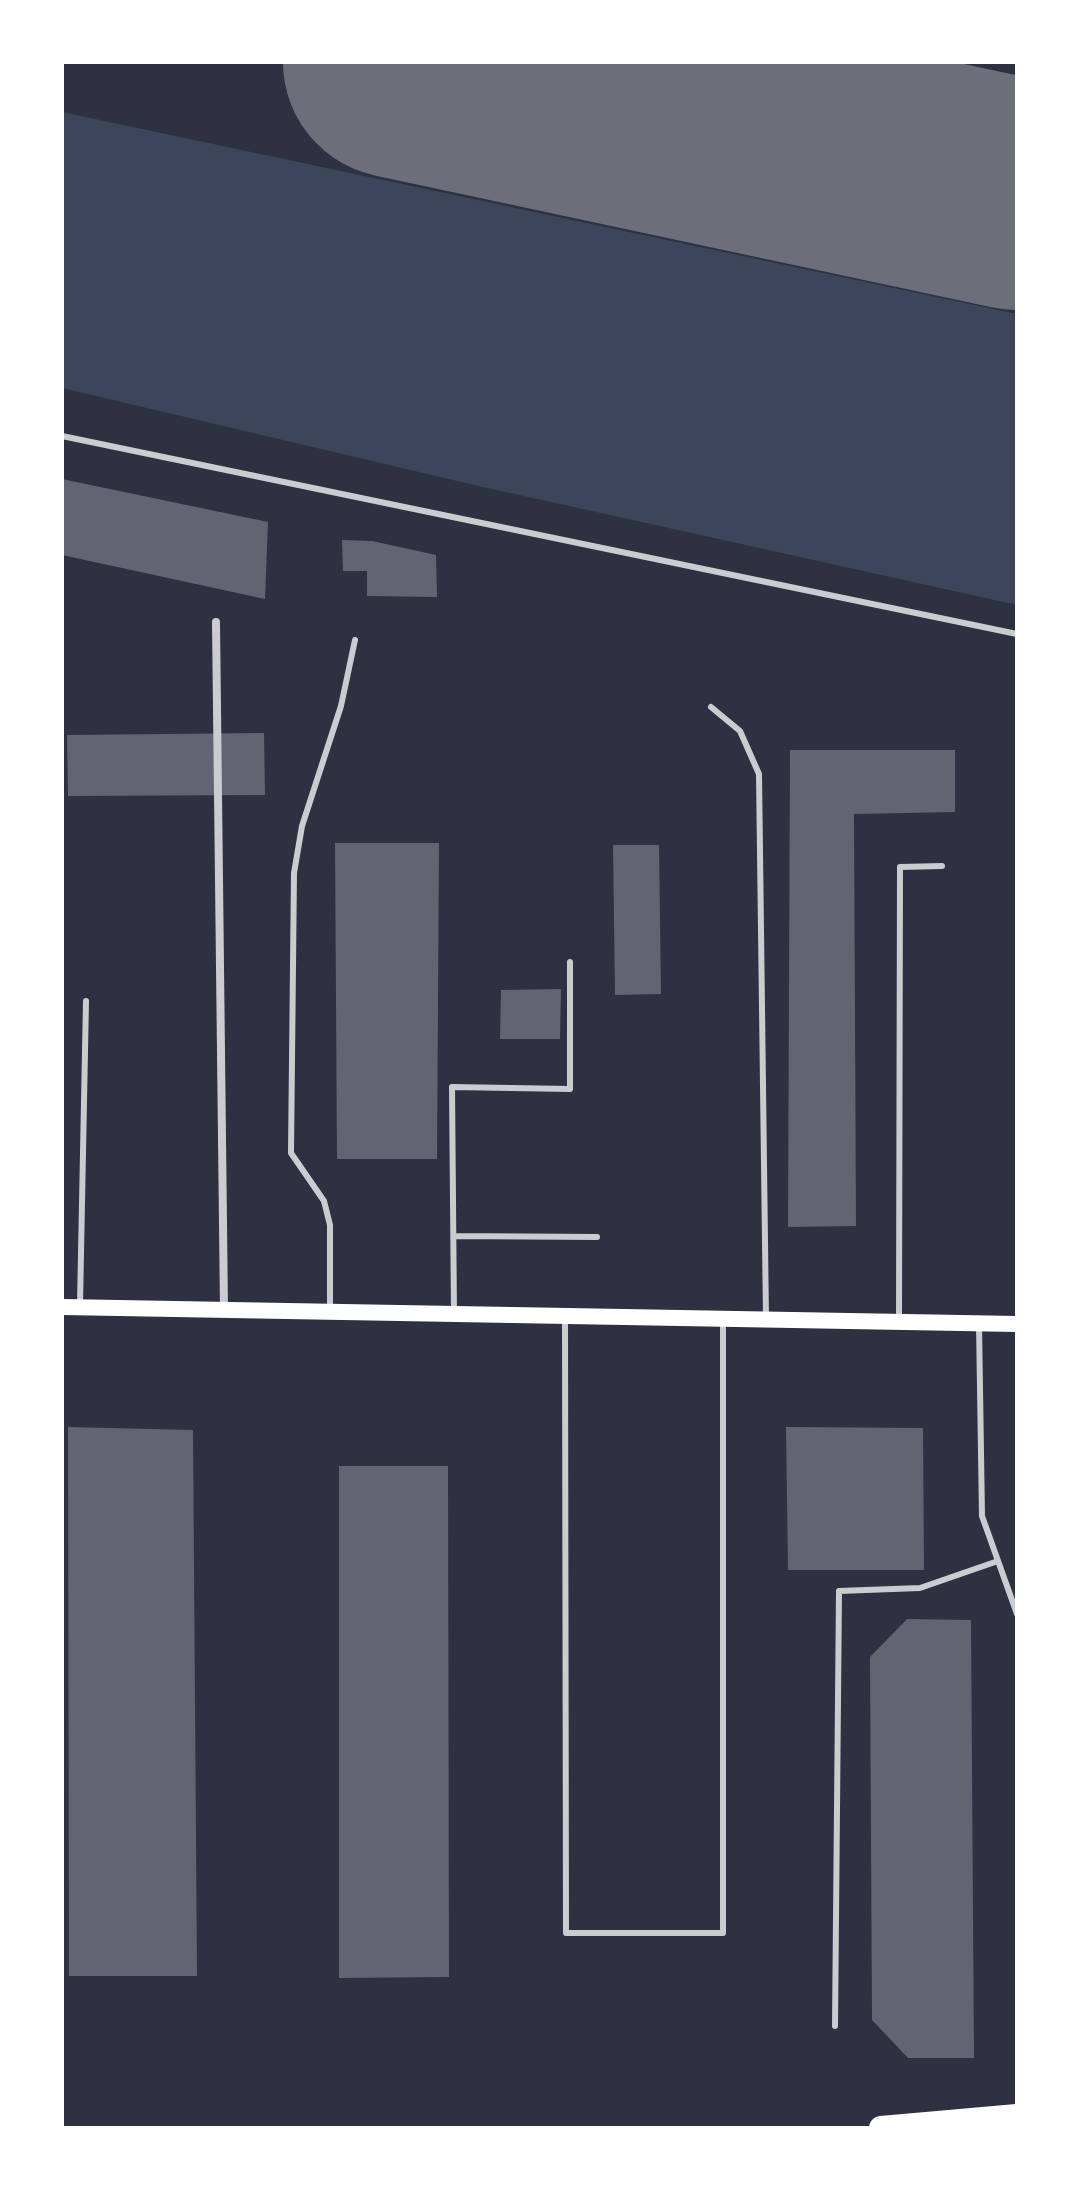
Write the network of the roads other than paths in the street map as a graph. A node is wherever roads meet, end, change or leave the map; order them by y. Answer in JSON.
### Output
{"nodes":[{"id":1,"x":62,"y":436,"type":"edge"},
{"id":2,"x":216,"y":622,"type":"dead end"},
{"id":3,"x":1017,"y":634,"type":"edge"},
{"id":4,"x":355,"y":640,"type":"dead end"},
{"id":5,"x":711,"y":707,"type":"dead end"},
{"id":6,"x":942,"y":866,"type":"dead end"},
{"id":7,"x":570,"y":962,"type":"dead end"},
{"id":8,"x":86,"y":1001,"type":"dead end"},
{"id":9,"x":454,"y":1236,"type":"junction"},
{"id":10,"x":597,"y":1237,"type":"dead end"},
{"id":11,"x":62,"y":1307,"type":"edge"},
{"id":12,"x":80,"y":1307,"type":"junction"},
{"id":13,"x":224,"y":1310,"type":"junction"},
{"id":14,"x":330,"y":1311,"type":"junction"},
{"id":15,"x":454,"y":1314,"type":"junction"},
{"id":16,"x":565,"y":1316,"type":"junction"},
{"id":17,"x":723,"y":1319,"type":"junction"},
{"id":18,"x":766,"y":1319,"type":"junction"},
{"id":19,"x":899,"y":1322,"type":"junction"},
{"id":20,"x":979,"y":1323,"type":"junction"},
{"id":21,"x":1017,"y":1324,"type":"edge"},
{"id":22,"x":998,"y":1561,"type":"junction"},
{"id":23,"x":1017,"y":1614,"type":"edge"},
{"id":24,"x":835,"y":2026,"type":"dead end"},
{"id":25,"x":1017,"y":2116,"type":"edge"},
{"id":26,"x":881,"y":2128,"type":"edge"}],
"edges":[{"from":1,"to":3,"type":"lane"},
{"from":2,"to":13,"type":"street"},
{"from":4,"to":14,"type":"lane"},
{"from":5,"to":18,"type":"lane"},
{"from":6,"to":19,"type":"lane"},
{"from":7,"to":9,"type":"lane"},
{"from":8,"to":12,"type":"lane"},
{"from":9,"to":10,"type":"lane"},
{"from":9,"to":15,"type":"lane"},
{"from":11,"to":12,"type":"main road"},
{"from":12,"to":13,"type":"main road"},
{"from":13,"to":14,"type":"main road"},
{"from":14,"to":15,"type":"main road"},
{"from":15,"to":16,"type":"main road"},
{"from":16,"to":17,"type":"main road"},
{"from":16,"to":17,"type":"lane"},
{"from":17,"to":18,"type":"main road"},
{"from":18,"to":19,"type":"main road"},
{"from":19,"to":20,"type":"main road"},
{"from":20,"to":21,"type":"main road"},
{"from":20,"to":22,"type":"lane"},
{"from":22,"to":23,"type":"lane"},
{"from":22,"to":24,"type":"lane"},
{"from":25,"to":26,"type":"highway"}]}
